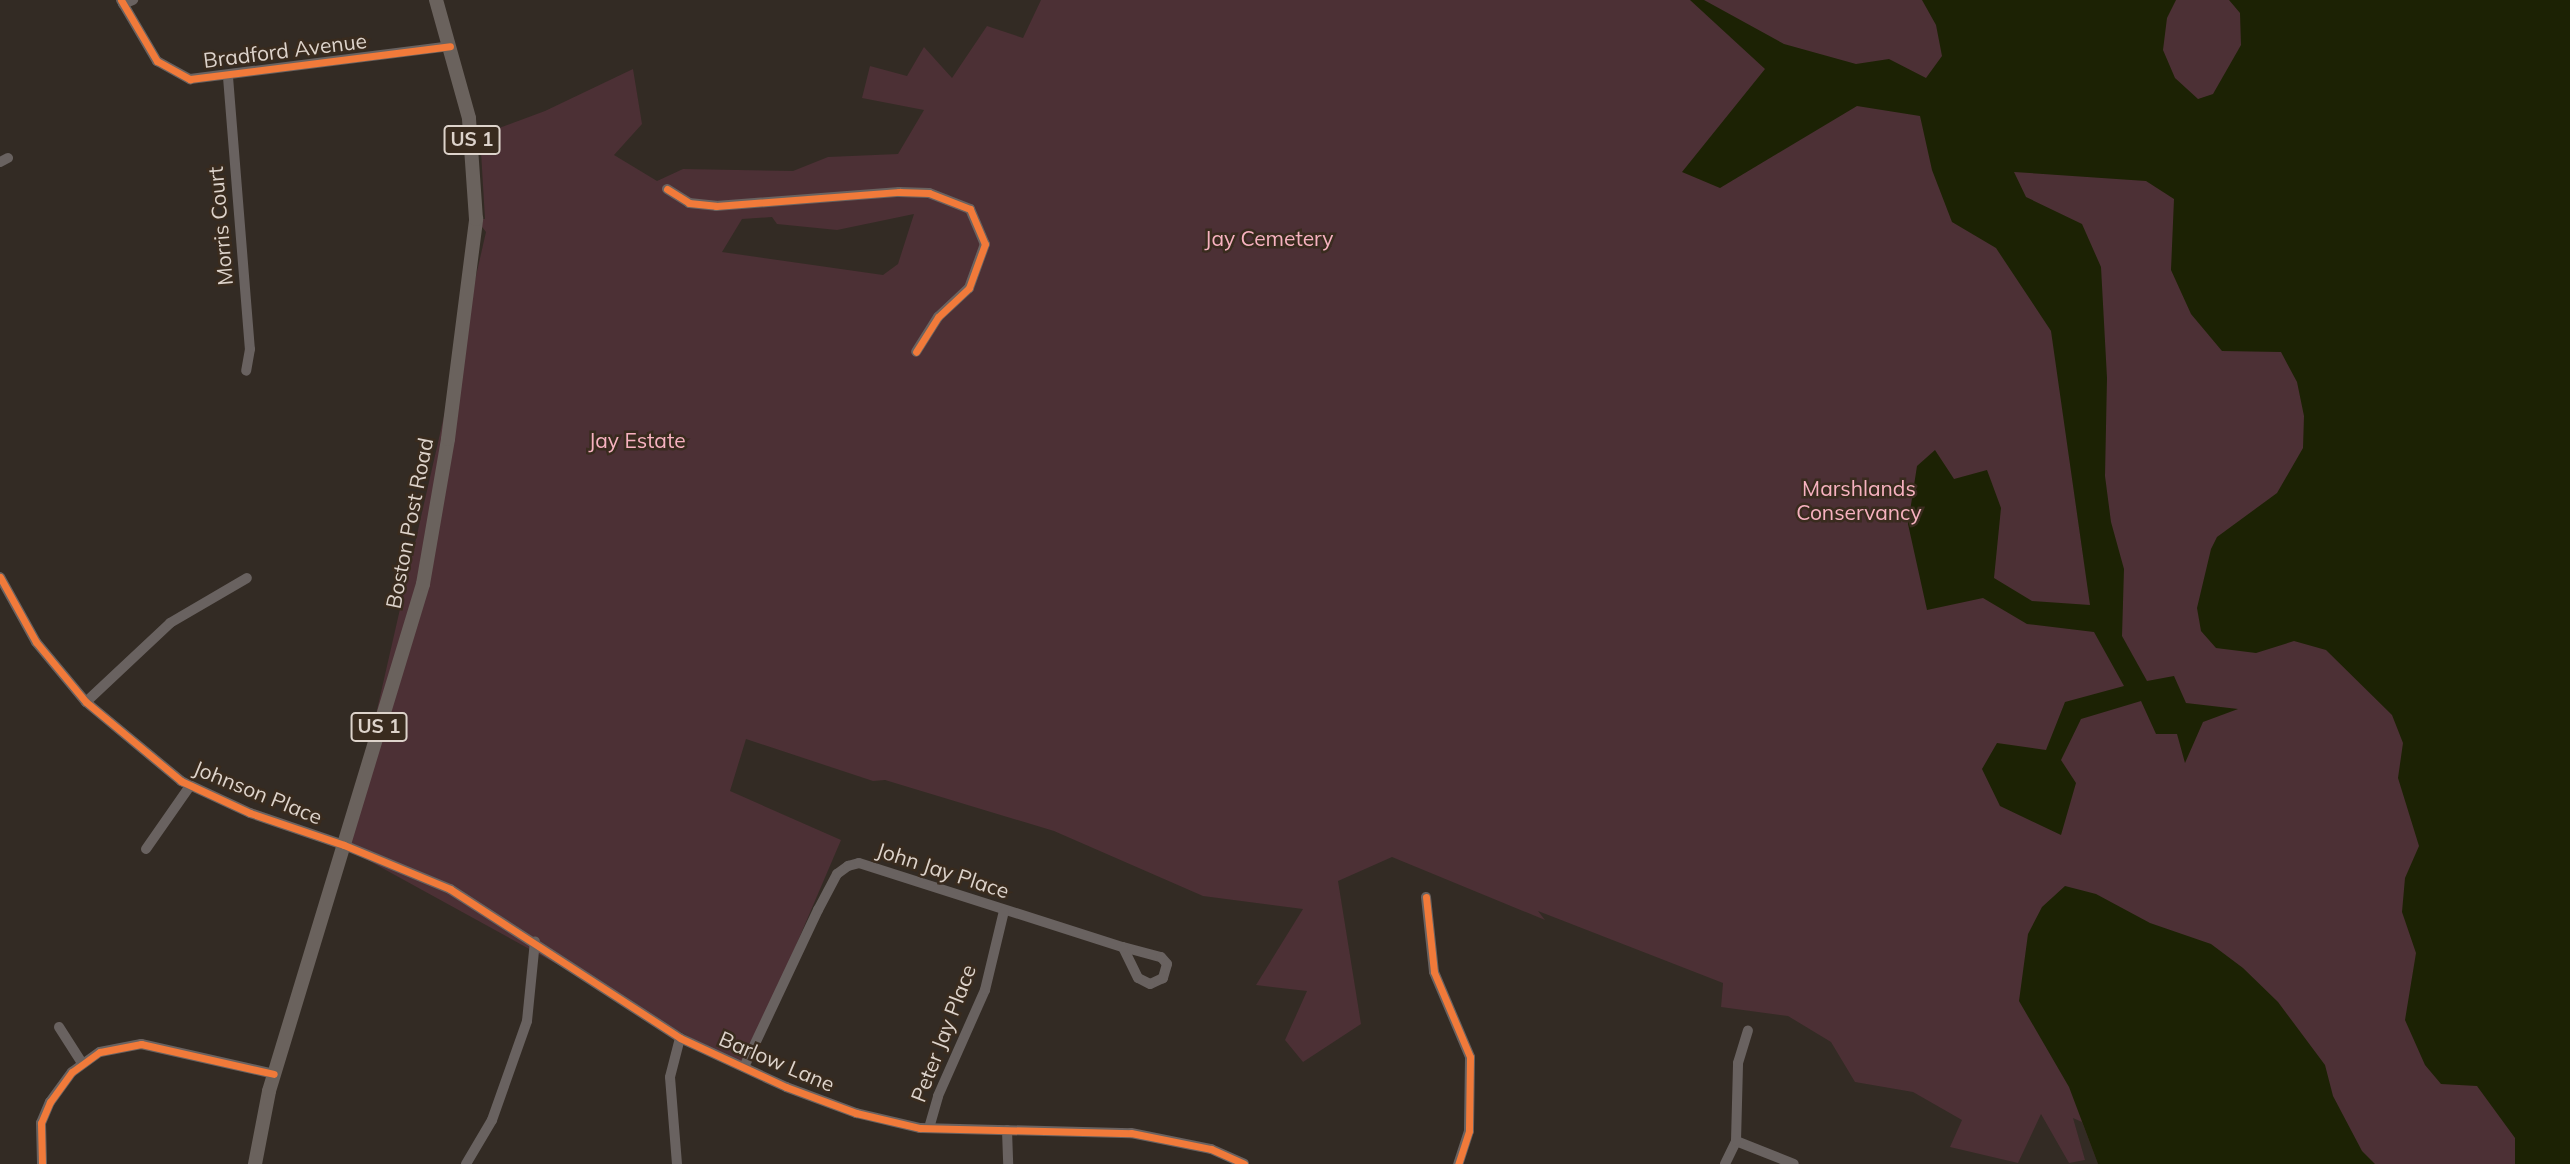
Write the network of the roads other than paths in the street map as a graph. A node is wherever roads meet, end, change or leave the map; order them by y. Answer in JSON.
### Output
{"nodes":[{"id":1,"x":436,"y":0,"type":"edge"},
{"id":2,"x":125,"y":1,"type":"edge"},
{"id":3,"x":450,"y":46,"type":"junction"},
{"id":4,"x":228,"y":78,"type":"junction"},
{"id":5,"x":667,"y":189,"type":"dead end"},
{"id":6,"x":916,"y":352,"type":"dead end"},
{"id":7,"x":246,"y":372,"type":"dead end"},
{"id":8,"x":0,"y":577,"type":"edge"},
{"id":9,"x":247,"y":579,"type":"dead end"},
{"id":10,"x":86,"y":702,"type":"junction"},
{"id":11,"x":190,"y":786,"type":"junction"},
{"id":12,"x":344,"y":845,"type":"junction"},
{"id":13,"x":146,"y":849,"type":"dead end"},
{"id":14,"x":1426,"y":897,"type":"dead end"},
{"id":15,"x":1004,"y":911,"type":"junction"},
{"id":16,"x":535,"y":941,"type":"junction"},
{"id":17,"x":1123,"y":947,"type":"junction"},
{"id":18,"x":59,"y":1027,"type":"dead end"},
{"id":19,"x":1748,"y":1030,"type":"dead end"},
{"id":20,"x":680,"y":1038,"type":"junction"},
{"id":21,"x":82,"y":1063,"type":"junction"},
{"id":22,"x":744,"y":1067,"type":"junction"},
{"id":23,"x":274,"y":1073,"type":"junction"},
{"id":24,"x":929,"y":1128,"type":"junction"},
{"id":25,"x":1007,"y":1130,"type":"junction"},
{"id":26,"x":1737,"y":1141,"type":"junction"},
{"id":27,"x":42,"y":1164,"type":"edge"},
{"id":28,"x":255,"y":1164,"type":"edge"},
{"id":29,"x":466,"y":1164,"type":"edge"},
{"id":30,"x":677,"y":1164,"type":"edge"},
{"id":31,"x":1007,"y":1164,"type":"edge"},
{"id":32,"x":1244,"y":1164,"type":"edge"},
{"id":33,"x":1458,"y":1164,"type":"edge"},
{"id":34,"x":1725,"y":1164,"type":"edge"},
{"id":35,"x":1794,"y":1164,"type":"edge"}],
"edges":[{"from":1,"to":3,"type":"main road","name":"Boston Post Road","number":"US 1"},
{"from":2,"to":4,"type":"street","name":"Bradford Avenue"},
{"from":3,"to":4,"type":"street","name":"Bradford Avenue"},
{"from":3,"to":12,"type":"main road","name":"Boston Post Road","number":"US 1"},
{"from":4,"to":7,"type":"street","name":"Morris Court"},
{"from":5,"to":6,"type":"street"},
{"from":8,"to":10,"type":"street","name":"Johnson Place"},
{"from":9,"to":10,"type":"street"},
{"from":10,"to":11,"type":"street","name":"Johnson Place"},
{"from":11,"to":12,"type":"street","name":"Johnson Place"},
{"from":11,"to":13,"type":"street"},
{"from":12,"to":16,"type":"street","name":"Barlow Lane"},
{"from":12,"to":23,"type":"main road","name":"Boston Post Road","number":"US 1"},
{"from":14,"to":33,"type":"street"},
{"from":15,"to":17,"type":"street","name":"John Jay Place"},
{"from":15,"to":22,"type":"street","name":"John Jay Place"},
{"from":15,"to":24,"type":"street","name":"Peter Jay Place"},
{"from":16,"to":20,"type":"street","name":"Barlow Lane"},
{"from":16,"to":29,"type":"street"},
{"from":17,"to":17,"type":"street","name":"John Jay Place"},
{"from":18,"to":21,"type":"street"},
{"from":19,"to":26,"type":"street"},
{"from":20,"to":22,"type":"street","name":"Barlow Lane"},
{"from":20,"to":30,"type":"street"},
{"from":21,"to":23,"type":"street"},
{"from":21,"to":27,"type":"street"},
{"from":22,"to":24,"type":"street","name":"Barlow Lane"},
{"from":23,"to":28,"type":"main road","name":"Boston Post Road","number":"US 1"},
{"from":24,"to":25,"type":"street","name":"Barlow Lane"},
{"from":25,"to":31,"type":"street"},
{"from":25,"to":32,"type":"street","name":"Barlow Lane"},
{"from":26,"to":34,"type":"street"},
{"from":26,"to":35,"type":"street"}]}
